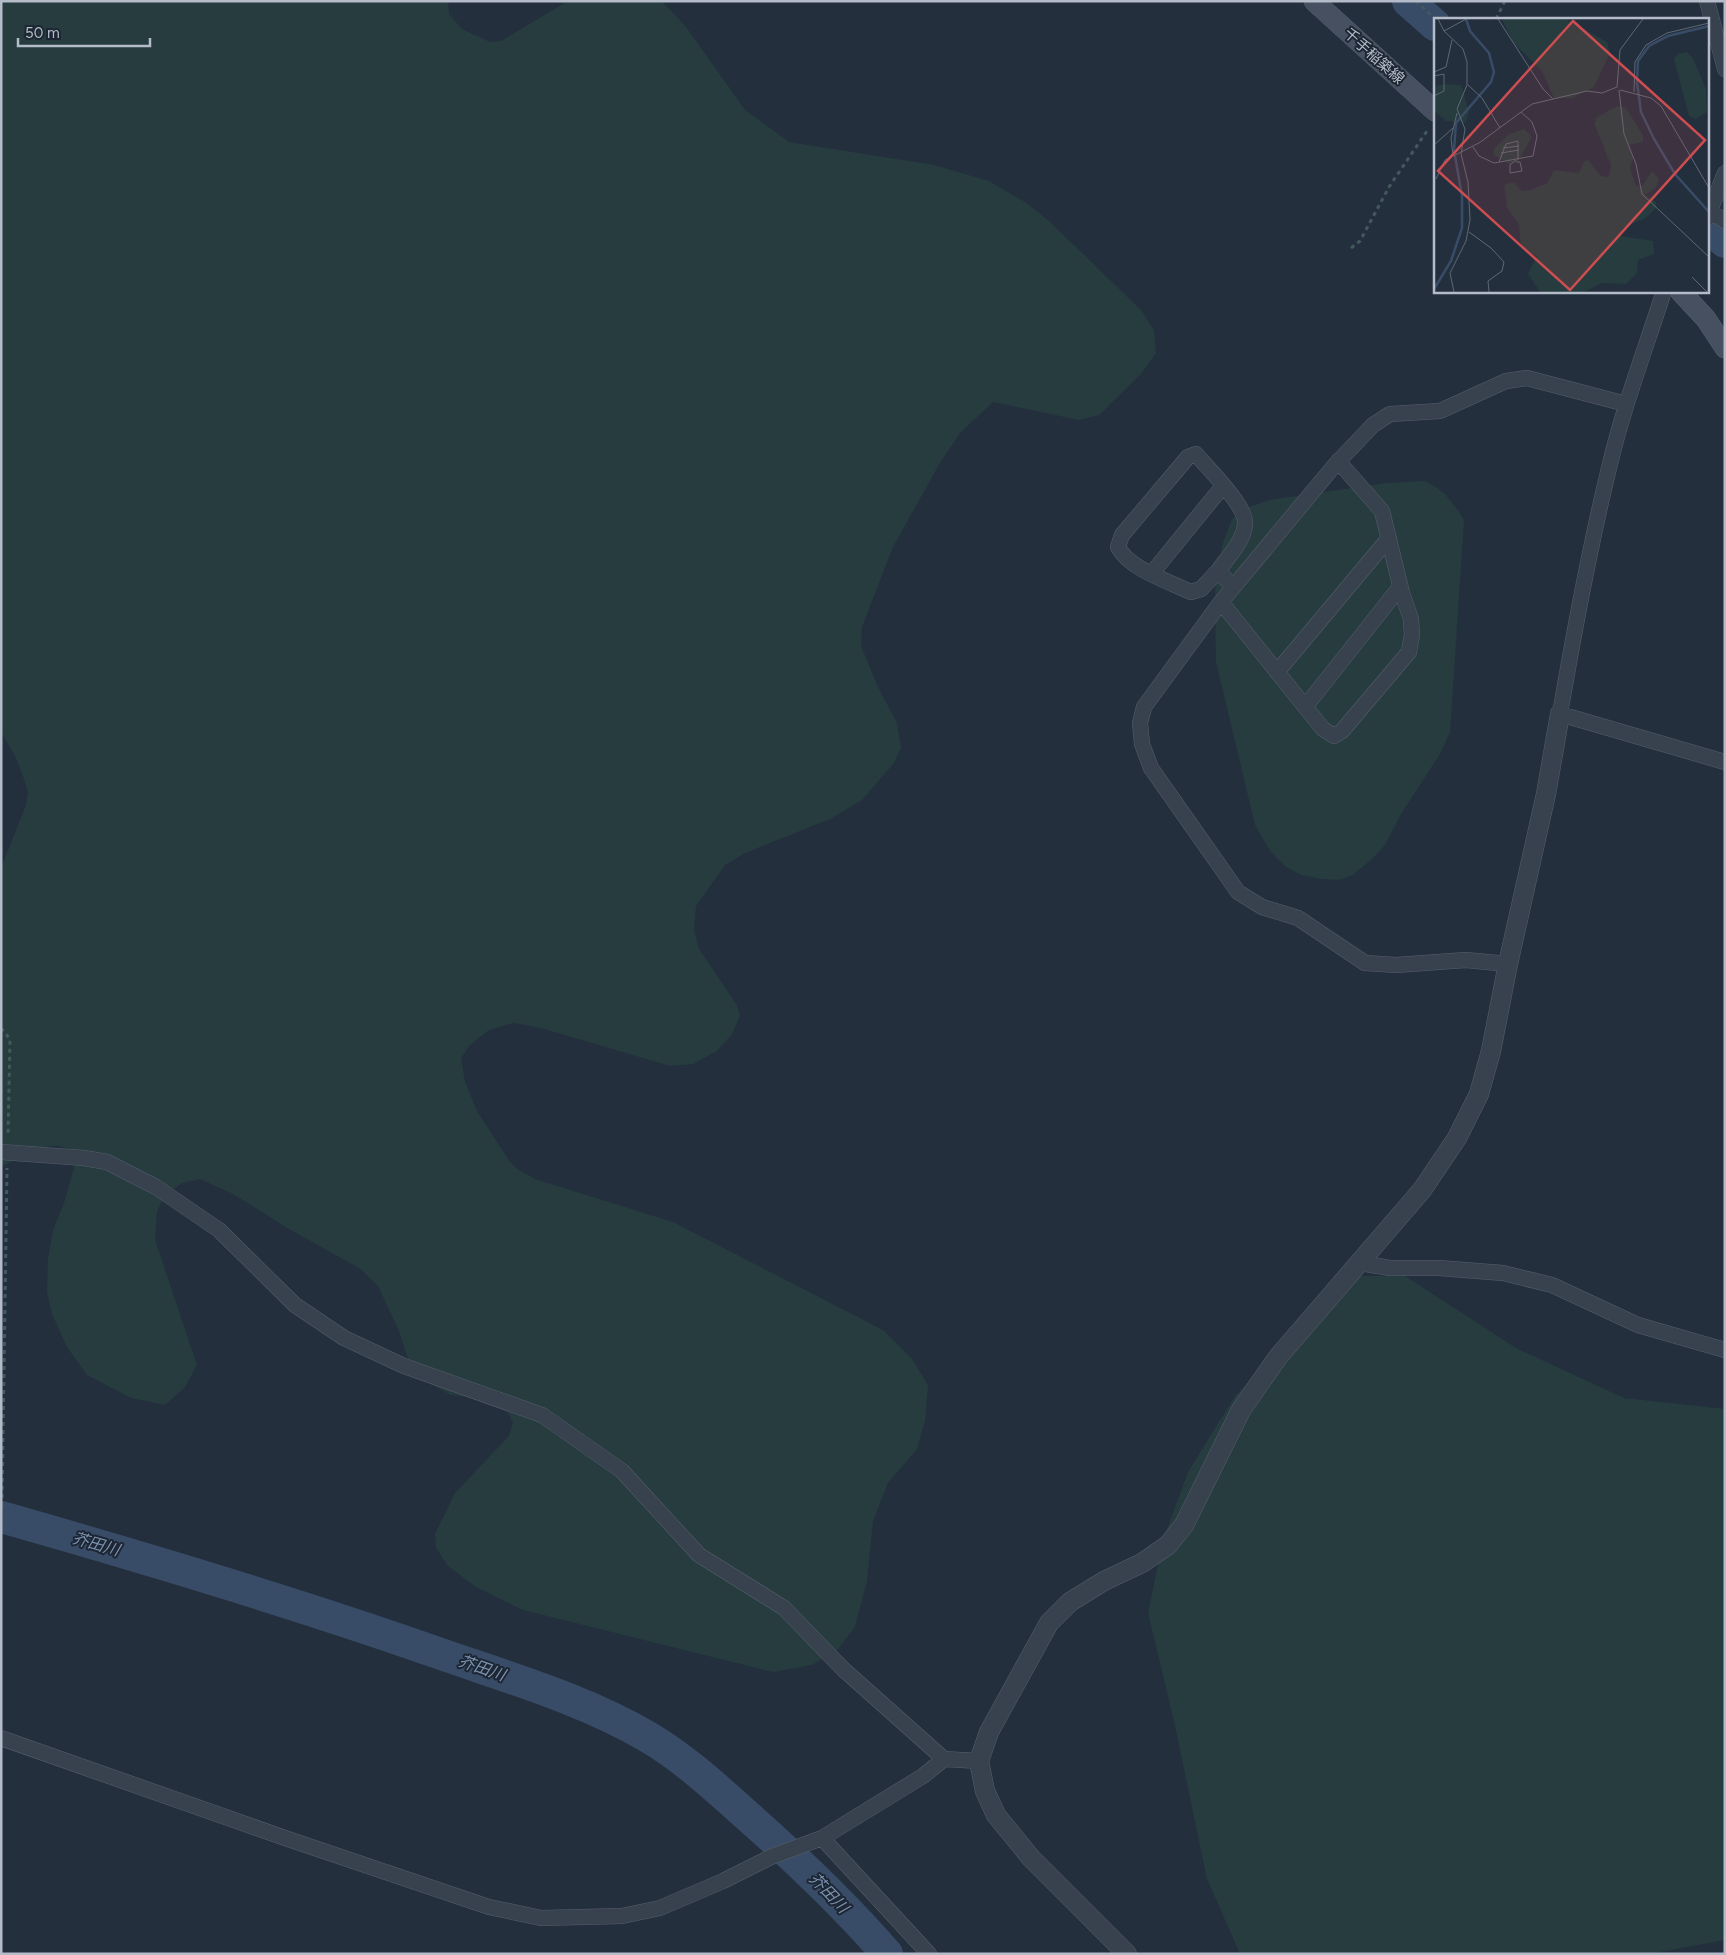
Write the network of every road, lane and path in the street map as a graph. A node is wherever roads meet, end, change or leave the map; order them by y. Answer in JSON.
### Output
{"nodes":[{"id":1,"x":1314,"y":1,"type":"edge"},
{"id":2,"x":1416,"y":1,"type":"edge"},
{"id":3,"x":1505,"y":1,"type":"edge"},
{"id":4,"x":1707,"y":1,"type":"edge"},
{"id":5,"x":1434,"y":18,"type":"edge"},
{"id":6,"x":1496,"y":18,"type":"edge"},
{"id":7,"x":1724,"y":63,"type":"edge"},
{"id":8,"x":1432,"y":119,"type":"edge"},
{"id":9,"x":1725,"y":173,"type":"edge"},
{"id":10,"x":1709,"y":215,"type":"edge"},
{"id":11,"x":1725,"y":222,"type":"edge"},
{"id":12,"x":1351,"y":248,"type":"dead end"},
{"id":13,"x":1664,"y":292,"type":"edge"},
{"id":14,"x":1681,"y":292,"type":"edge"},
{"id":15,"x":1725,"y":348,"type":"edge"},
{"id":16,"x":1626,"y":404,"type":"junction"},
{"id":17,"x":1338,"y":461,"type":"junction"},
{"id":18,"x":1223,"y":486,"type":"junction"},
{"id":19,"x":1389,"y":538,"type":"junction"},
{"id":20,"x":1218,"y":571,"type":"junction"},
{"id":21,"x":1152,"y":573,"type":"junction"},
{"id":22,"x":1233,"y":587,"type":"junction"},
{"id":23,"x":1400,"y":588,"type":"junction"},
{"id":24,"x":1221,"y":602,"type":"junction"},
{"id":25,"x":1277,"y":672,"type":"junction"},
{"id":26,"x":1306,"y":707,"type":"junction"},
{"id":27,"x":1560,"y":714,"type":"junction"},
{"id":28,"x":1725,"y":762,"type":"edge"},
{"id":29,"x":1508,"y":964,"type":"junction"},
{"id":30,"x":1,"y":1028,"type":"edge"},
{"id":31,"x":4,"y":1152,"type":"edge"},
{"id":32,"x":1360,"y":1263,"type":"junction"},
{"id":33,"x":1725,"y":1350,"type":"edge"},
{"id":34,"x":2,"y":1506,"type":"edge"},
{"id":35,"x":1,"y":1738,"type":"edge"},
{"id":36,"x":944,"y":1759,"type":"junction"},
{"id":37,"x":979,"y":1761,"type":"junction"},
{"id":38,"x":822,"y":1838,"type":"junction"},
{"id":39,"x":929,"y":1954,"type":"edge"},
{"id":40,"x":1127,"y":1954,"type":"edge"}],
"edges":[{"from":1,"to":8,"type":"main road","name":"千手稲築線"},
{"from":2,"to":5,"type":"path"},
{"from":3,"to":6,"type":"path"},
{"from":4,"to":7,"type":"street"},
{"from":8,"to":12,"type":"path"},
{"from":9,"to":10,"type":"street"},
{"from":10,"to":11,"type":"street"},
{"from":13,"to":16,"type":"street"},
{"from":14,"to":15,"type":"main road"},
{"from":16,"to":17,"type":"street"},
{"from":16,"to":27,"type":"street"},
{"from":17,"to":19,"type":"street"},
{"from":17,"to":22,"type":"street"},
{"from":18,"to":20,"type":"street"},
{"from":18,"to":21,"type":"street"},
{"from":18,"to":21,"type":"street"},
{"from":19,"to":23,"type":"street"},
{"from":19,"to":25,"type":"street"},
{"from":20,"to":21,"type":"street"},
{"from":20,"to":22,"type":"street"},
{"from":22,"to":24,"type":"street"},
{"from":23,"to":26,"type":"street"},
{"from":23,"to":26,"type":"street"},
{"from":24,"to":25,"type":"street"},
{"from":24,"to":29,"type":"street"},
{"from":25,"to":26,"type":"street"},
{"from":27,"to":28,"type":"street"},
{"from":27,"to":29,"type":"street"},
{"from":29,"to":32,"type":"street"},
{"from":30,"to":31,"type":"path"},
{"from":31,"to":34,"type":"path"},
{"from":31,"to":36,"type":"street"},
{"from":32,"to":33,"type":"street"},
{"from":32,"to":37,"type":"street"},
{"from":35,"to":38,"type":"street"},
{"from":36,"to":37,"type":"street"},
{"from":36,"to":38,"type":"street"},
{"from":37,"to":40,"type":"street"},
{"from":38,"to":39,"type":"street"}]}
